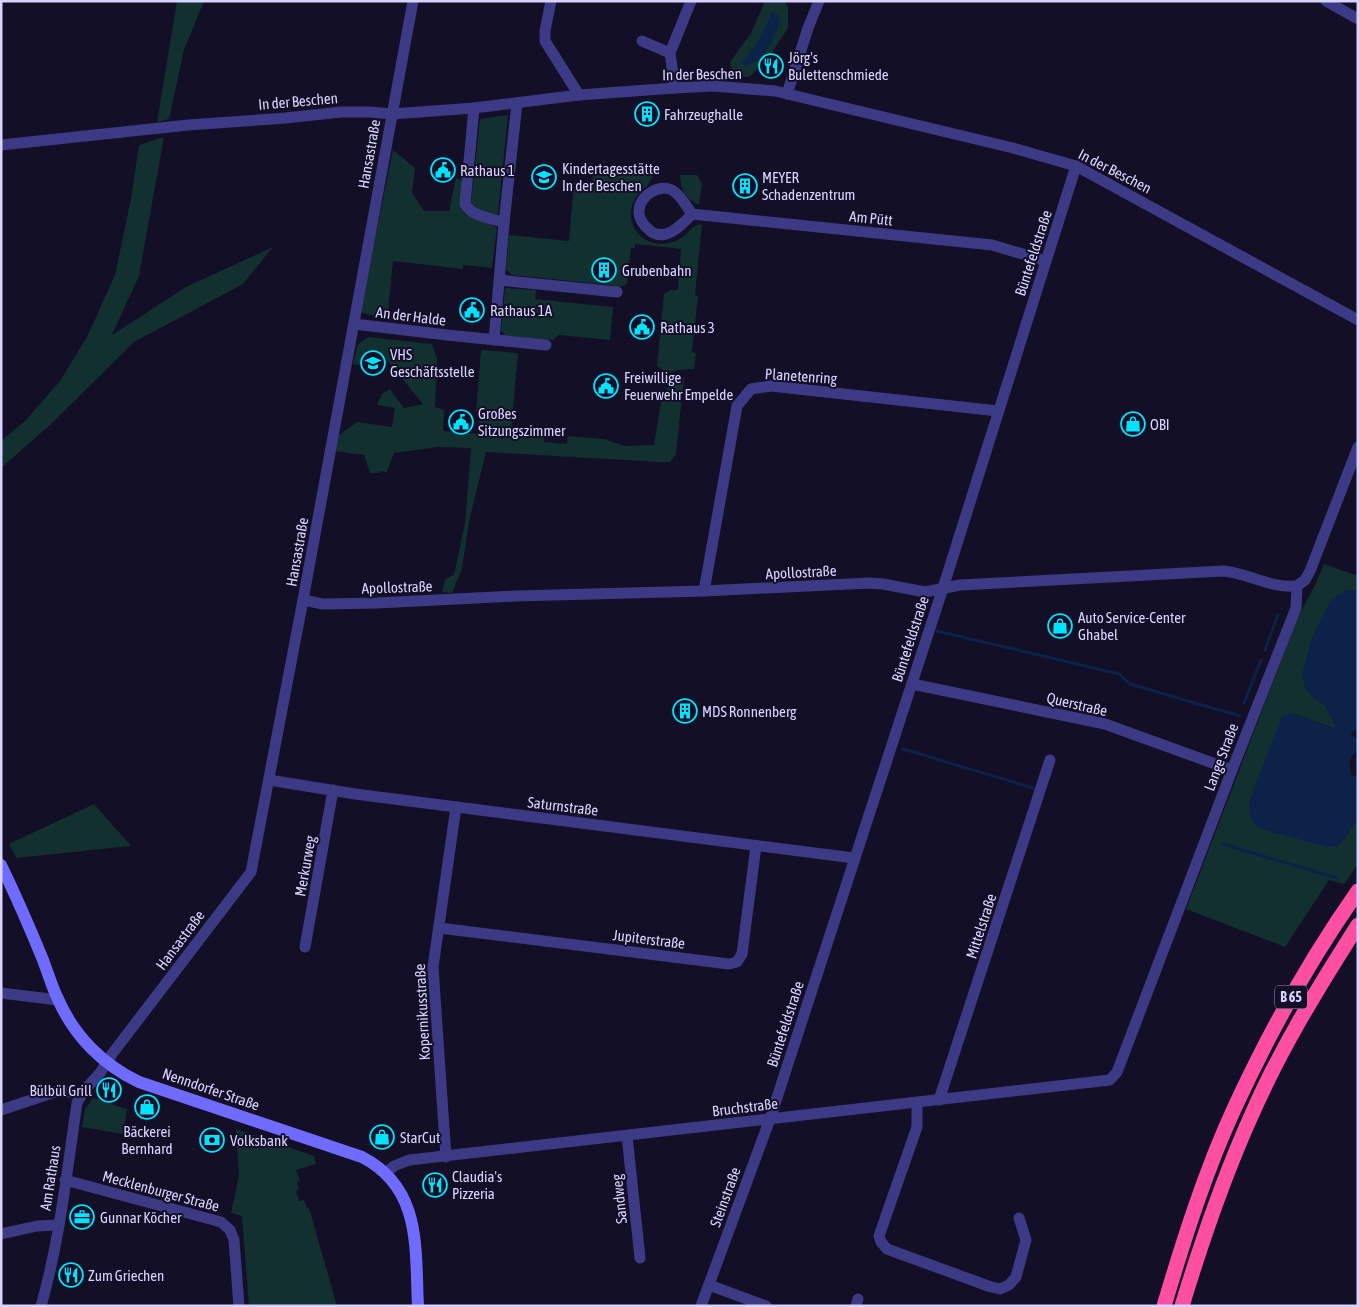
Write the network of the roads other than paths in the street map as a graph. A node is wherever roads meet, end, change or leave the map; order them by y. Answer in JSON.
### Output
{"nodes":[{"id":1,"x":412,"y":1,"type":"edge"},
{"id":2,"x":550,"y":1,"type":"edge"},
{"id":3,"x":691,"y":1,"type":"edge"},
{"id":4,"x":819,"y":1,"type":"edge"},
{"id":5,"x":1326,"y":1,"type":"edge"},
{"id":6,"x":1358,"y":19,"type":"edge"},
{"id":7,"x":642,"y":42,"type":"dead end"},
{"id":8,"x":670,"y":53,"type":"junction"},
{"id":9,"x":675,"y":88,"type":"junction"},
{"id":10,"x":787,"y":94,"type":"junction"},
{"id":11,"x":579,"y":95,"type":"junction"},
{"id":12,"x":517,"y":103,"type":"junction"},
{"id":13,"x":474,"y":108,"type":"junction"},
{"id":14,"x":392,"y":114,"type":"junction"},
{"id":15,"x":1,"y":145,"type":"edge"},
{"id":16,"x":1076,"y":166,"type":"junction"},
{"id":17,"x":692,"y":214,"type":"junction"},
{"id":18,"x":504,"y":223,"type":"junction"},
{"id":19,"x":1046,"y":262,"type":"junction"},
{"id":20,"x":499,"y":280,"type":"junction"},
{"id":21,"x":616,"y":292,"type":"dead end"},
{"id":22,"x":1358,"y":320,"type":"edge"},
{"id":23,"x":354,"y":324,"type":"junction"},
{"id":24,"x":494,"y":340,"type":"junction"},
{"id":25,"x":546,"y":345,"type":"dead end"},
{"id":26,"x":998,"y":411,"type":"junction"},
{"id":27,"x":1358,"y":447,"type":"edge"},
{"id":28,"x":1297,"y":586,"type":"junction"},
{"id":29,"x":943,"y":588,"type":"junction"},
{"id":30,"x":704,"y":591,"type":"junction"},
{"id":31,"x":303,"y":600,"type":"junction"},
{"id":32,"x":912,"y":684,"type":"junction"},
{"id":33,"x":1050,"y":760,"type":"dead end"},
{"id":34,"x":1232,"y":770,"type":"junction"},
{"id":35,"x":269,"y":780,"type":"junction"},
{"id":36,"x":333,"y":790,"type":"junction"},
{"id":37,"x":456,"y":807,"type":"junction"},
{"id":38,"x":756,"y":846,"type":"junction"},
{"id":39,"x":854,"y":858,"type":"junction"},
{"id":40,"x":1,"y":865,"type":"edge"},
{"id":41,"x":1358,"y":891,"type":"edge"},
{"id":42,"x":1358,"y":926,"type":"edge"},
{"id":43,"x":439,"y":928,"type":"junction"},
{"id":44,"x":306,"y":947,"type":"dead end"},
{"id":45,"x":1,"y":993,"type":"edge"},
{"id":46,"x":58,"y":1000,"type":"junction"},
{"id":47,"x":106,"y":1063,"type":"junction"},
{"id":48,"x":1110,"y":1080,"type":"joint"},
{"id":49,"x":83,"y":1092,"type":"junction"},
{"id":50,"x":939,"y":1100,"type":"junction"},
{"id":51,"x":917,"y":1103,"type":"junction"},
{"id":52,"x":1,"y":1110,"type":"edge"},
{"id":53,"x":770,"y":1119,"type":"junction"},
{"id":54,"x":627,"y":1136,"type":"junction"},
{"id":55,"x":446,"y":1156,"type":"junction"},
{"id":56,"x":386,"y":1173,"type":"junction"},
{"id":57,"x":65,"y":1180,"type":"junction"},
{"id":58,"x":1019,"y":1218,"type":"dead end"},
{"id":59,"x":58,"y":1225,"type":"junction"},
{"id":60,"x":1,"y":1234,"type":"edge"},
{"id":61,"x":640,"y":1258,"type":"dead end"},
{"id":62,"x":709,"y":1285,"type":"junction"},
{"id":63,"x":41,"y":1306,"type":"edge"},
{"id":64,"x":239,"y":1306,"type":"edge"},
{"id":65,"x":418,"y":1306,"type":"edge"},
{"id":66,"x":701,"y":1306,"type":"edge"},
{"id":67,"x":766,"y":1306,"type":"edge"},
{"id":68,"x":1164,"y":1306,"type":"edge"},
{"id":69,"x":1182,"y":1306,"type":"edge"}],
"edges":[{"from":1,"to":14,"type":"street","name":"Hansastraße"},
{"from":2,"to":11,"type":"street"},
{"from":3,"to":8,"type":"street"},
{"from":4,"to":10,"type":"street"},
{"from":5,"to":6,"type":"street"},
{"from":7,"to":8,"type":"street"},
{"from":8,"to":9,"type":"street"},
{"from":9,"to":10,"type":"street","name":"In der Beschen"},
{"from":9,"to":11,"type":"street","name":"In der Beschen"},
{"from":10,"to":16,"type":"street","name":"In der Beschen"},
{"from":11,"to":12,"type":"street","name":"In der Beschen"},
{"from":12,"to":13,"type":"street","name":"In der Beschen"},
{"from":12,"to":18,"type":"street"},
{"from":13,"to":14,"type":"street","name":"In der Beschen"},
{"from":13,"to":18,"type":"street"},
{"from":14,"to":15,"type":"street","name":"In der Beschen"},
{"from":14,"to":23,"type":"street","name":"Hansastraße"},
{"from":16,"to":19,"type":"street","name":"Büntefeldstraße"},
{"from":16,"to":22,"type":"street","name":"In der Beschen"},
{"from":17,"to":17,"type":"street"},
{"from":17,"to":19,"type":"street","name":"Am Pütt"},
{"from":18,"to":20,"type":"street"},
{"from":19,"to":26,"type":"street","name":"Büntefeldstraße"},
{"from":20,"to":21,"type":"street"},
{"from":20,"to":24,"type":"street"},
{"from":23,"to":24,"type":"street","name":"An der Halde"},
{"from":23,"to":31,"type":"street","name":"Hansastraße"},
{"from":24,"to":25,"type":"street","name":"An der Halde"},
{"from":26,"to":29,"type":"street","name":"Büntefeldstraße"},
{"from":26,"to":30,"type":"street","name":"Planetenring"},
{"from":27,"to":28,"type":"street"},
{"from":28,"to":29,"type":"street","name":"Apollostraße"},
{"from":28,"to":34,"type":"street","name":"Lange Straße"},
{"from":29,"to":30,"type":"street","name":"Apollostraße"},
{"from":29,"to":32,"type":"street","name":"Büntefeldstraße"},
{"from":30,"to":31,"type":"street","name":"Apollostraße"},
{"from":31,"to":35,"type":"street","name":"Hansastraße"},
{"from":32,"to":34,"type":"street","name":"Querstraße"},
{"from":32,"to":39,"type":"street","name":"Büntefeldstraße"},
{"from":33,"to":50,"type":"street","name":"Mittelstraße"},
{"from":34,"to":48,"type":"street","name":"Lange Straße"},
{"from":35,"to":36,"type":"street","name":"Saturnstraße"},
{"from":35,"to":47,"type":"street","name":"Hansastraße"},
{"from":36,"to":37,"type":"street","name":"Saturnstraße"},
{"from":36,"to":44,"type":"street","name":"Merkurweg"},
{"from":37,"to":38,"type":"street","name":"Saturnstraße"},
{"from":37,"to":43,"type":"street","name":"Kopernikusstraße"},
{"from":38,"to":39,"type":"street","name":"Saturnstraße"},
{"from":38,"to":43,"type":"street","name":"Jupiterstraße"},
{"from":39,"to":53,"type":"street","name":"Büntefeldstraße"},
{"from":40,"to":46,"type":"street","name":"Nenndorfer Straße"},
{"from":41,"to":68,"type":"highway","number":"B 65"},
{"from":42,"to":69,"type":"highway","number":"B 65"},
{"from":43,"to":55,"type":"street","name":"Kopernikusstraße"},
{"from":45,"to":46,"type":"street"},
{"from":46,"to":47,"type":"street","name":"Nenndorfer Straße"},
{"from":47,"to":49,"type":"street","name":"Am Rathaus"},
{"from":47,"to":56,"type":"street","name":"Nenndorfer Straße"},
{"from":48,"to":50,"type":"street","name":"Bruchstraße"},
{"from":49,"to":52,"type":"street"},
{"from":49,"to":57,"type":"street","name":"Am Rathaus"},
{"from":50,"to":51,"type":"street","name":"Bruchstraße"},
{"from":51,"to":53,"type":"street","name":"Bruchstraße"},
{"from":51,"to":58,"type":"street"},
{"from":53,"to":54,"type":"street","name":"Bruchstraße"},
{"from":53,"to":62,"type":"street","name":"Steinstraße"},
{"from":54,"to":55,"type":"street","name":"Bruchstraße"},
{"from":54,"to":61,"type":"street","name":"Sandweg"},
{"from":55,"to":56,"type":"street","name":"Bruchstraße"},
{"from":56,"to":65,"type":"street","name":"Nenndorfer Straße"},
{"from":57,"to":59,"type":"street","name":"Am Rathaus"},
{"from":57,"to":64,"type":"street","name":"Mecklenburger Straße"},
{"from":59,"to":60,"type":"street"},
{"from":59,"to":63,"type":"street","name":"Am Rathaus"},
{"from":62,"to":66,"type":"street","name":"Steinstraße"},
{"from":62,"to":67,"type":"street"}]}
